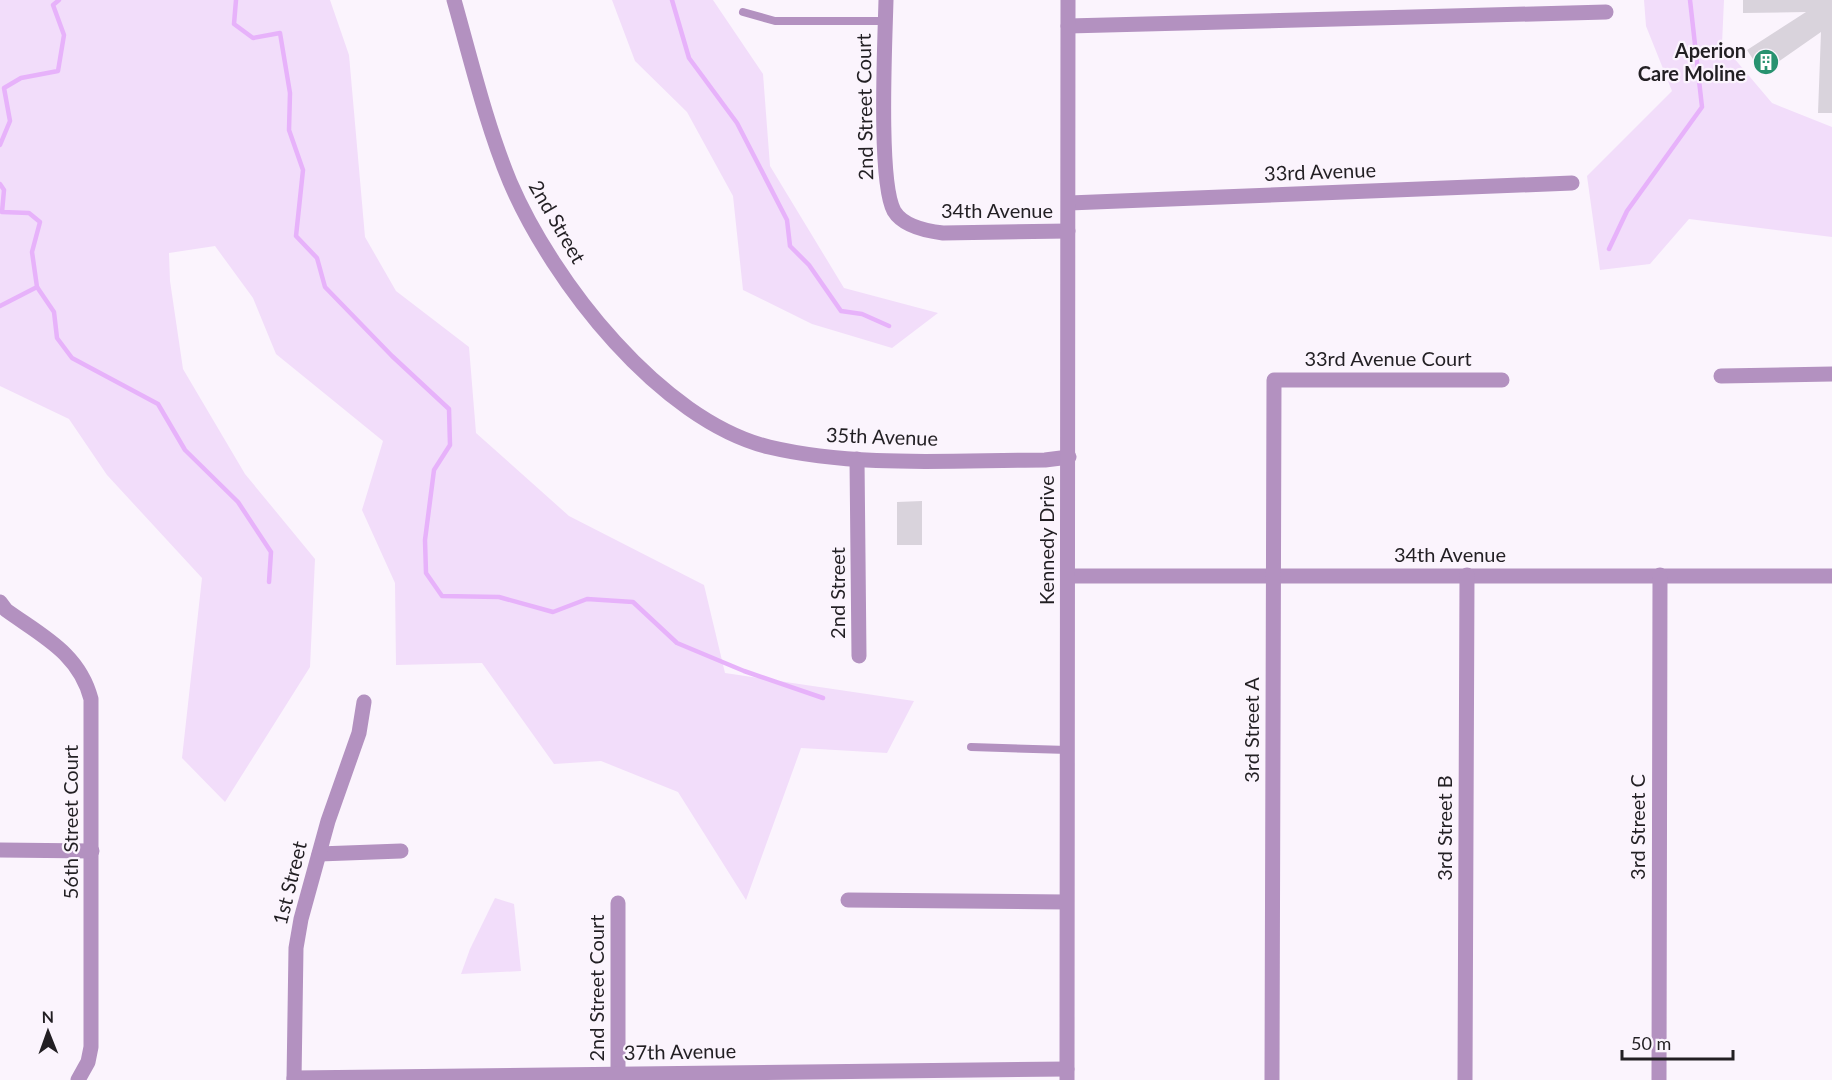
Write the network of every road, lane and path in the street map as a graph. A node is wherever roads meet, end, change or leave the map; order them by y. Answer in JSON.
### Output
{"nodes":[{"id":1,"x":454,"y":0,"type":"edge"},
{"id":2,"x":886,"y":0,"type":"edge"},
{"id":3,"x":1068,"y":0,"type":"edge"},
{"id":4,"x":743,"y":12,"type":"dead end"},
{"id":5,"x":1606,"y":12,"type":"dead end"},
{"id":6,"x":885,"y":21,"type":"junction"},
{"id":7,"x":1068,"y":26,"type":"junction"},
{"id":8,"x":1572,"y":183,"type":"dead end"},
{"id":9,"x":1069,"y":203,"type":"junction"},
{"id":10,"x":895,"y":212,"type":"joint"},
{"id":11,"x":1068,"y":231,"type":"junction"},
{"id":12,"x":1832,"y":374,"type":"edge"},
{"id":13,"x":1721,"y":376,"type":"dead end"},
{"id":14,"x":1274,"y":380,"type":"joint"},
{"id":15,"x":1502,"y":380,"type":"dead end"},
{"id":16,"x":700,"y":418,"type":"joint"},
{"id":17,"x":1069,"y":457,"type":"junction"},
{"id":18,"x":857,"y":459,"type":"junction"},
{"id":19,"x":1467,"y":575,"type":"junction"},
{"id":20,"x":1660,"y":575,"type":"junction"},
{"id":21,"x":1068,"y":576,"type":"junction"},
{"id":22,"x":1832,"y":576,"type":"edge"},
{"id":23,"x":1273,"y":577,"type":"junction"},
{"id":24,"x":0,"y":603,"type":"edge"},
{"id":25,"x":859,"y":656,"type":"dead end"},
{"id":26,"x":364,"y":702,"type":"dead end"},
{"id":27,"x":971,"y":747,"type":"dead end"},
{"id":28,"x":1068,"y":750,"type":"junction"},
{"id":29,"x":0,"y":850,"type":"edge"},
{"id":30,"x":92,"y":851,"type":"junction"},
{"id":31,"x":401,"y":851,"type":"dead end"},
{"id":32,"x":319,"y":854,"type":"junction"},
{"id":33,"x":848,"y":900,"type":"dead end"},
{"id":34,"x":1066,"y":902,"type":"junction"},
{"id":35,"x":618,"y":903,"type":"dead end"},
{"id":36,"x":618,"y":1074,"type":"junction"},
{"id":37,"x":1067,"y":1074,"type":"edge"},
{"id":38,"x":294,"y":1079,"type":"edge"},
{"id":39,"x":78,"y":1080,"type":"edge"},
{"id":40,"x":1272,"y":1080,"type":"edge"},
{"id":41,"x":1465,"y":1080,"type":"edge"},
{"id":42,"x":1659,"y":1080,"type":"edge"}],
"edges":[{"from":1,"to":16,"type":"street","name":"2nd Street"},
{"from":2,"to":6,"type":"street","name":"2nd Street Court"},
{"from":3,"to":7,"type":"street","name":"Kennedy Drive"},
{"from":4,"to":6,"type":"lane"},
{"from":5,"to":7,"type":"street"},
{"from":6,"to":10,"type":"street","name":"2nd Street Court"},
{"from":7,"to":9,"type":"street","name":"Kennedy Drive"},
{"from":8,"to":9,"type":"street","name":"33rd Avenue"},
{"from":9,"to":11,"type":"street","name":"Kennedy Drive"},
{"from":10,"to":11,"type":"street","name":"34th Avenue"},
{"from":11,"to":17,"type":"street","name":"Kennedy Drive"},
{"from":12,"to":13,"type":"street"},
{"from":14,"to":15,"type":"street","name":"33rd Avenue Court"},
{"from":14,"to":23,"type":"street","name":"3rd Street A"},
{"from":16,"to":18,"type":"street","name":"35th Avenue"},
{"from":17,"to":18,"type":"street","name":"35th Avenue"},
{"from":17,"to":21,"type":"street","name":"Kennedy Drive"},
{"from":18,"to":25,"type":"street","name":"2nd Street"},
{"from":19,"to":20,"type":"street","name":"34th Avenue"},
{"from":19,"to":23,"type":"street","name":"34th Avenue"},
{"from":19,"to":41,"type":"street","name":"3rd Street B"},
{"from":20,"to":22,"type":"street","name":"34th Avenue"},
{"from":20,"to":42,"type":"street","name":"3rd Street C"},
{"from":21,"to":23,"type":"street","name":"34th Avenue"},
{"from":21,"to":28,"type":"street","name":"Kennedy Drive"},
{"from":23,"to":40,"type":"street","name":"3rd Street A"},
{"from":24,"to":30,"type":"street","name":"56th Street Court"},
{"from":26,"to":32,"type":"street","name":"1st Street"},
{"from":27,"to":28,"type":"lane"},
{"from":28,"to":34,"type":"street","name":"Kennedy Drive"},
{"from":29,"to":30,"type":"street"},
{"from":30,"to":39,"type":"street","name":"56th Street Court"},
{"from":31,"to":32,"type":"street"},
{"from":32,"to":38,"type":"street","name":"1st Street"},
{"from":33,"to":34,"type":"street"},
{"from":34,"to":37,"type":"street","name":"Kennedy Drive"},
{"from":35,"to":36,"type":"street","name":"2nd Street Court"},
{"from":36,"to":37,"type":"street","name":"37th Avenue"},
{"from":36,"to":38,"type":"street","name":"37th Avenue"}]}
